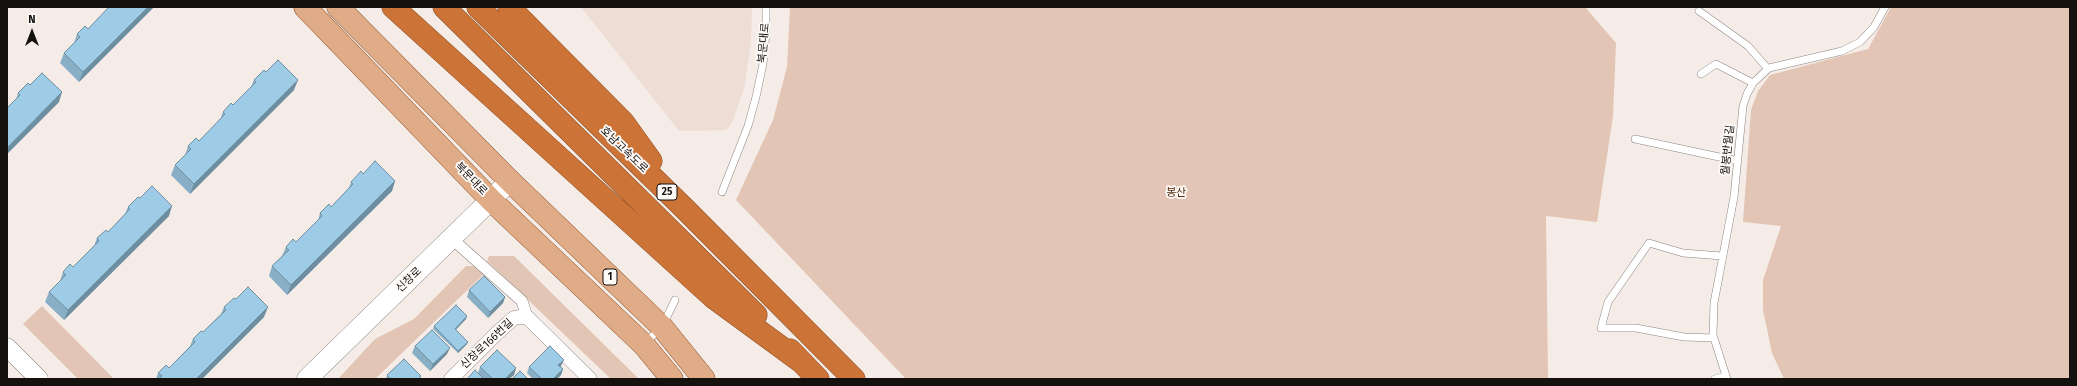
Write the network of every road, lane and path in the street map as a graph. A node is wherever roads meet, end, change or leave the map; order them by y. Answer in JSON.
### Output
{"nodes":[{"id":1,"x":305,"y":7,"type":"edge"},
{"id":2,"x":338,"y":7,"type":"edge"},
{"id":3,"x":393,"y":7,"type":"edge"},
{"id":4,"x":444,"y":7,"type":"edge"},
{"id":5,"x":478,"y":7,"type":"edge"},
{"id":6,"x":508,"y":7,"type":"edge"},
{"id":7,"x":766,"y":7,"type":"edge"},
{"id":8,"x":1885,"y":7,"type":"edge"},
{"id":9,"x":1699,"y":11,"type":"dead end"},
{"id":10,"x":1768,"y":69,"type":"junction"},
{"id":11,"x":1701,"y":74,"type":"dead end"},
{"id":12,"x":1753,"y":83,"type":"junction"},
{"id":13,"x":1635,"y":139,"type":"dead end"},
{"id":14,"x":1738,"y":161,"type":"junction"},
{"id":15,"x":510,"y":181,"type":"junction"},
{"id":16,"x":722,"y":192,"type":"dead end"},
{"id":17,"x":491,"y":200,"type":"junction"},
{"id":18,"x":685,"y":209,"type":"junction"},
{"id":19,"x":451,"y":238,"type":"junction"},
{"id":20,"x":1722,"y":256,"type":"junction"},
{"id":21,"x":675,"y":300,"type":"dead end"},
{"id":22,"x":527,"y":318,"type":"junction"},
{"id":23,"x":662,"y":327,"type":"junction"},
{"id":24,"x":1714,"y":338,"type":"junction"},
{"id":25,"x":644,"y":345,"type":"junction"},
{"id":26,"x":7,"y":347,"type":"edge"},
{"id":27,"x":800,"y":361,"type":"junction"},
{"id":28,"x":585,"y":377,"type":"edge"},
{"id":29,"x":1726,"y":377,"type":"edge"},
{"id":30,"x":39,"y":379,"type":"edge"},
{"id":31,"x":307,"y":379,"type":"edge"},
{"id":32,"x":451,"y":379,"type":"edge"},
{"id":33,"x":672,"y":379,"type":"edge"},
{"id":34,"x":704,"y":379,"type":"edge"},
{"id":35,"x":818,"y":379,"type":"edge"},
{"id":36,"x":854,"y":379,"type":"edge"},
{"id":37,"x":1715,"y":379,"type":"edge"}],
"edges":[{"from":1,"to":17,"type":"main road","name":"북문대로","number":"1"},
{"from":2,"to":15,"type":"main road","number":"1"},
{"from":3,"to":27,"type":"highway"},
{"from":4,"to":27,"type":"highway","number":"25"},
{"from":5,"to":18,"type":"highway","name":"호남고속도로","number":"25"},
{"from":6,"to":18,"type":"highway"},
{"from":7,"to":16,"type":"lane","name":"북문대로"},
{"from":8,"to":10,"type":"lane","name":"월봉반월길"},
{"from":9,"to":10,"type":"lane"},
{"from":10,"to":12,"type":"lane","name":"월봉반월길"},
{"from":11,"to":12,"type":"lane"},
{"from":12,"to":14,"type":"lane","name":"월봉반월길"},
{"from":13,"to":14,"type":"lane"},
{"from":14,"to":20,"type":"lane","name":"월봉반월길"},
{"from":15,"to":17,"type":"main road","name":"신창로"},
{"from":15,"to":23,"type":"main road","number":"1"},
{"from":17,"to":19,"type":"main road","name":"신창로"},
{"from":17,"to":25,"type":"main road","name":"북문대로","number":"1"},
{"from":18,"to":36,"type":"highway","name":"호남고속도로","number":"25"},
{"from":19,"to":22,"type":"street"},
{"from":19,"to":31,"type":"main road","name":"신창로"},
{"from":20,"to":24,"type":"lane","name":"월봉반월길"},
{"from":20,"to":24,"type":"lane"},
{"from":21,"to":23,"type":"lane"},
{"from":22,"to":28,"type":"street"},
{"from":22,"to":32,"type":"street","name":"신창로166번길"},
{"from":23,"to":25,"type":"lane"},
{"from":23,"to":34,"type":"main road","number":"1"},
{"from":24,"to":29,"type":"lane","name":"월봉반월길"},
{"from":25,"to":33,"type":"main road","name":"북문대로","number":"1"},
{"from":26,"to":30,"type":"street"},
{"from":27,"to":35,"type":"highway","number":"25"},
{"from":29,"to":37,"type":"lane"}]}
